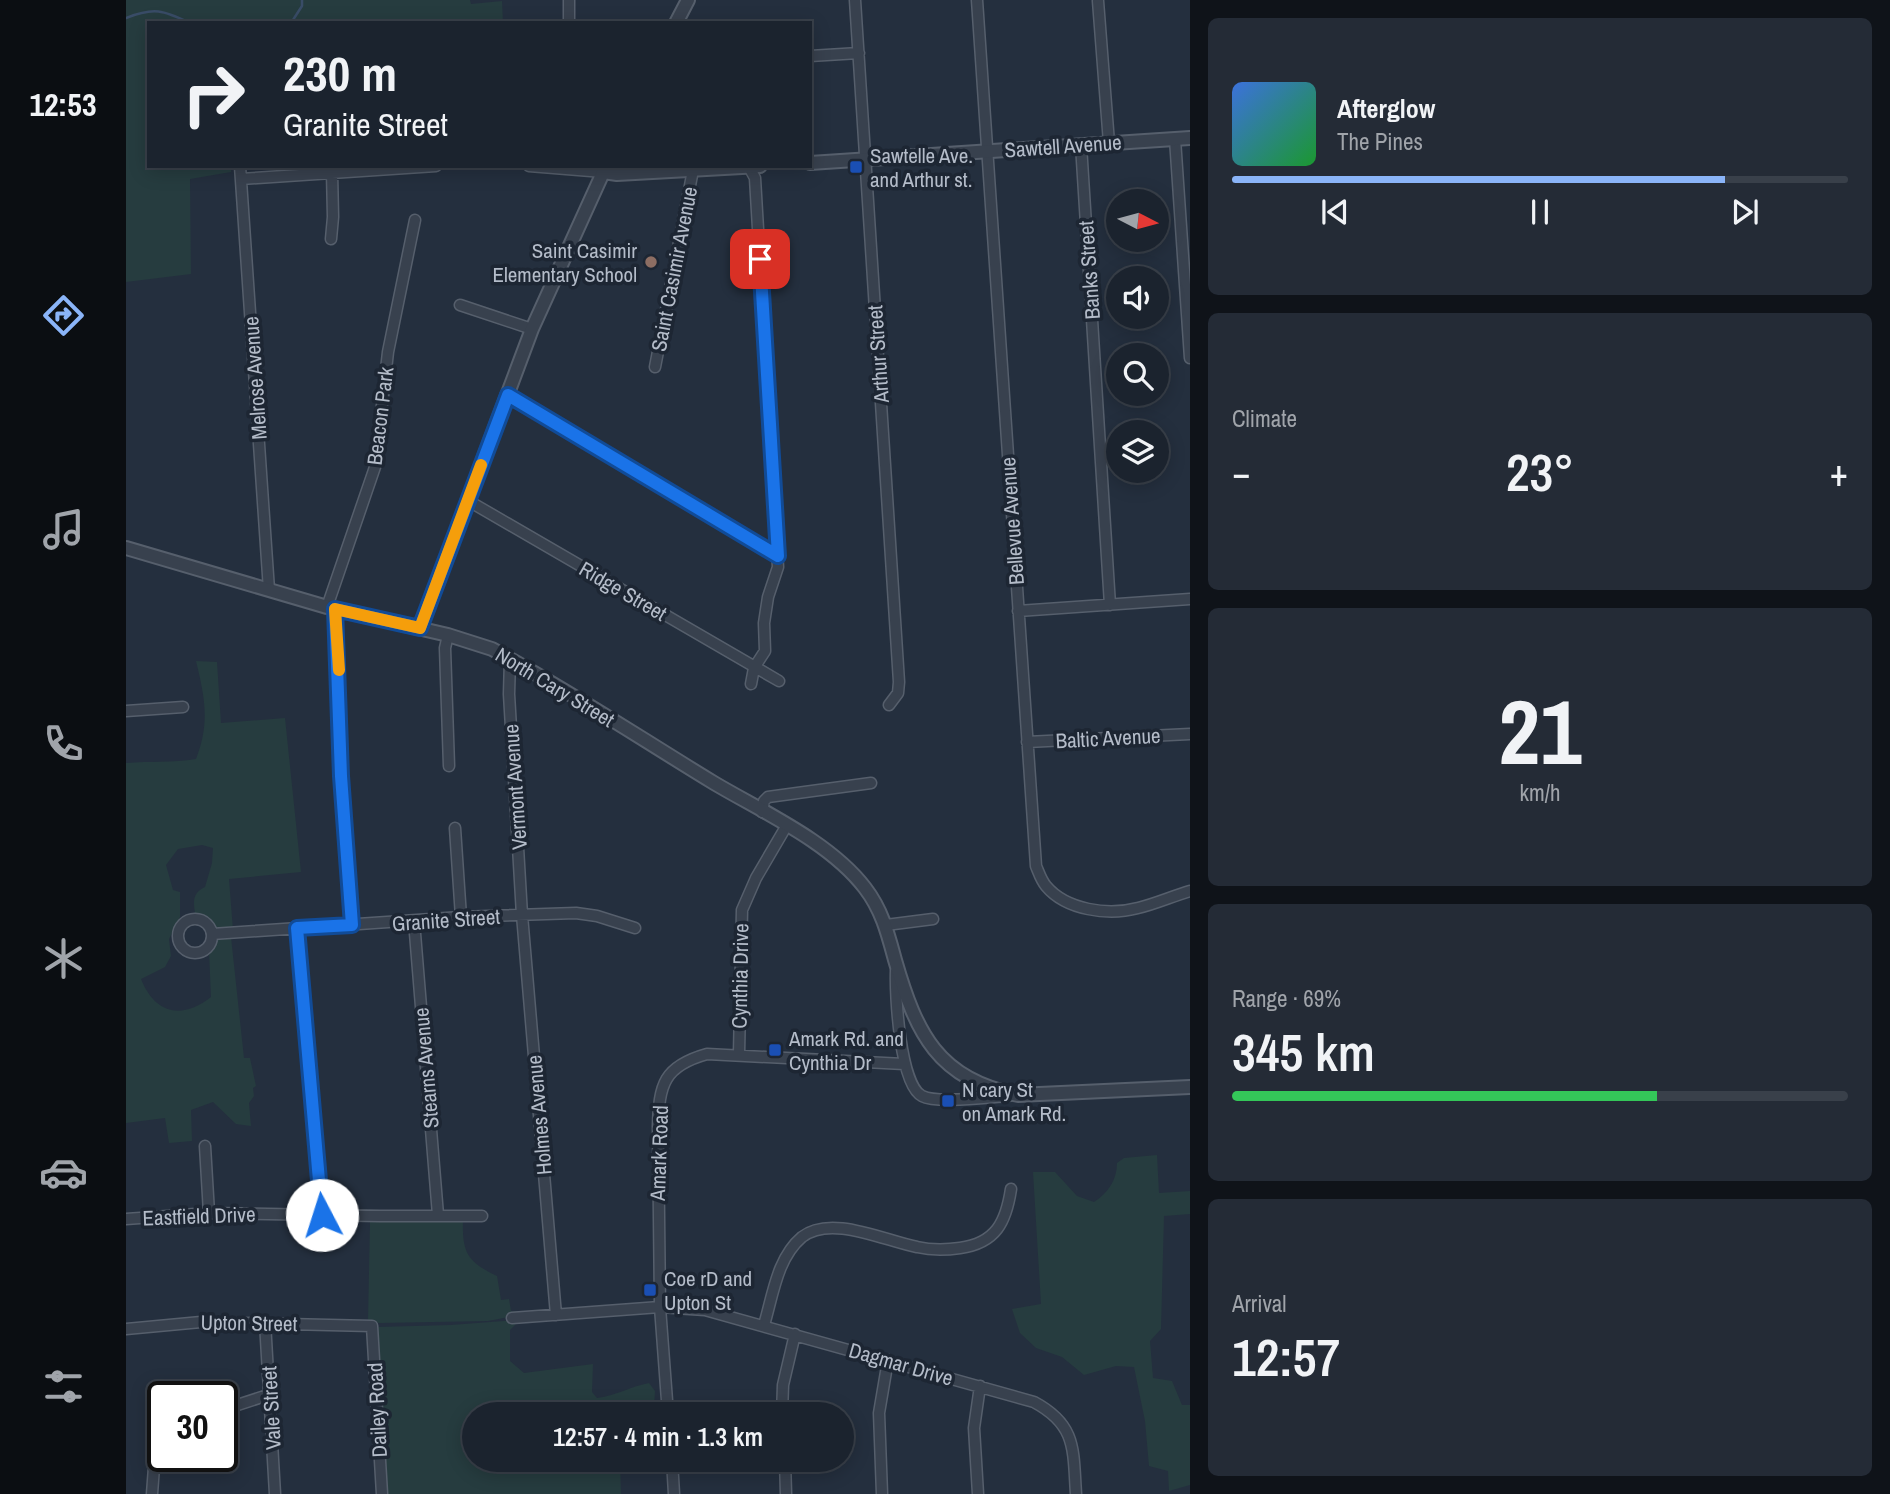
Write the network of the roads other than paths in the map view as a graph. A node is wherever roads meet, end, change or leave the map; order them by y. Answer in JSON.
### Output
{"nodes":[{"id":1,"x":569,"y":0,"type":"edge"},
{"id":2,"x":688,"y":0,"type":"edge"},
{"id":3,"x":855,"y":0,"type":"edge"},
{"id":4,"x":1092,"y":0,"type":"edge"},
{"id":5,"x":1099,"y":0,"type":"edge"},
{"id":6,"x":979,"y":1,"type":"edge"},
{"id":7,"x":569,"y":21,"type":"edge"},
{"id":8,"x":677,"y":21,"type":"edge"},
{"id":9,"x":859,"y":53,"type":"junction"},
{"id":10,"x":812,"y":56,"type":"edge"},
{"id":11,"x":1190,"y":138,"type":"edge"},
{"id":12,"x":1175,"y":139,"type":"junction"},
{"id":13,"x":1109,"y":143,"type":"junction"},
{"id":14,"x":1081,"y":145,"type":"junction"},
{"id":15,"x":986,"y":151,"type":"junction"},
{"id":16,"x":866,"y":160,"type":"junction"},
{"id":17,"x":812,"y":163,"type":"edge"},
{"id":18,"x":240,"y":168,"type":"edge"},
{"id":19,"x":401,"y":168,"type":"edge"},
{"id":20,"x":579,"y":168,"type":"edge"},
{"id":21,"x":730,"y":168,"type":"edge"},
{"id":22,"x":749,"y":168,"type":"edge"},
{"id":23,"x":604,"y":169,"type":"edge"},
{"id":24,"x":693,"y":170,"type":"junction"},
{"id":25,"x":332,"y":172,"type":"junction"},
{"id":26,"x":241,"y":179,"type":"junction"},
{"id":27,"x":415,"y":220,"type":"dead end"},
{"id":28,"x":331,"y":239,"type":"dead end"},
{"id":29,"x":460,"y":305,"type":"dead end"},
{"id":30,"x":532,"y":329,"type":"junction"},
{"id":31,"x":1190,"y":358,"type":"edge"},
{"id":32,"x":654,"y":367,"type":"dead end"},
{"id":33,"x":508,"y":395,"type":"junction"},
{"id":34,"x":467,"y":500,"type":"junction"},
{"id":35,"x":126,"y":548,"type":"edge"},
{"id":36,"x":778,"y":556,"type":"junction"},
{"id":37,"x":269,"y":590,"type":"junction"},
{"id":38,"x":1190,"y":599,"type":"edge"},
{"id":39,"x":1110,"y":605,"type":"junction"},
{"id":40,"x":331,"y":608,"type":"junction"},
{"id":41,"x":1018,"y":611,"type":"junction"},
{"id":42,"x":420,"y":628,"type":"junction"},
{"id":43,"x":447,"y":635,"type":"junction"},
{"id":44,"x":510,"y":659,"type":"junction"},
{"id":45,"x":754,"y":668,"type":"junction"},
{"id":46,"x":779,"y":681,"type":"dead end"},
{"id":47,"x":751,"y":684,"type":"dead end"},
{"id":48,"x":889,"y":705,"type":"dead end"},
{"id":49,"x":183,"y":707,"type":"dead end"},
{"id":50,"x":126,"y":711,"type":"edge"},
{"id":51,"x":1190,"y":734,"type":"edge"},
{"id":52,"x":1027,"y":742,"type":"junction"},
{"id":53,"x":449,"y":766,"type":"dead end"},
{"id":54,"x":871,"y":783,"type":"dead end"},
{"id":55,"x":762,"y":812,"type":"junction"},
{"id":56,"x":787,"y":825,"type":"junction"},
{"id":57,"x":455,"y":828,"type":"dead end"},
{"id":58,"x":1190,"y":891,"type":"edge"},
{"id":59,"x":522,"y":915,"type":"junction"},
{"id":60,"x":461,"y":917,"type":"junction"},
{"id":61,"x":933,"y":919,"type":"dead end"},
{"id":62,"x":414,"y":922,"type":"junction"},
{"id":63,"x":352,"y":925,"type":"junction"},
{"id":64,"x":886,"y":925,"type":"junction"},
{"id":65,"x":297,"y":928,"type":"junction"},
{"id":66,"x":635,"y":928,"type":"dead end"},
{"id":67,"x":212,"y":934,"type":"dead end"},
{"id":68,"x":896,"y":963,"type":"junction"},
{"id":69,"x":739,"y":1054,"type":"junction"},
{"id":70,"x":904,"y":1064,"type":"junction"},
{"id":71,"x":1190,"y":1087,"type":"edge"},
{"id":72,"x":1018,"y":1096,"type":"junction"},
{"id":73,"x":205,"y":1146,"type":"dead end"},
{"id":74,"x":1011,"y":1189,"type":"dead end"},
{"id":75,"x":209,"y":1213,"type":"junction"},
{"id":76,"x":322,"y":1215,"type":"junction"},
{"id":77,"x":438,"y":1215,"type":"junction"},
{"id":78,"x":482,"y":1216,"type":"dead end"},
{"id":79,"x":126,"y":1219,"type":"edge"},
{"id":80,"x":660,"y":1307,"type":"junction"},
{"id":81,"x":556,"y":1315,"type":"junction"},
{"id":82,"x":512,"y":1318,"type":"dead end"},
{"id":83,"x":265,"y":1322,"type":"junction"},
{"id":84,"x":764,"y":1325,"type":"junction"},
{"id":85,"x":372,"y":1326,"type":"joint"},
{"id":86,"x":126,"y":1329,"type":"edge"},
{"id":87,"x":795,"y":1334,"type":"junction"},
{"id":88,"x":888,"y":1360,"type":"junction"},
{"id":89,"x":980,"y":1387,"type":"junction"},
{"id":90,"x":271,"y":1394,"type":"junction"},
{"id":91,"x":667,"y":1402,"type":"edge"},
{"id":92,"x":783,"y":1402,"type":"edge"},
{"id":93,"x":238,"y":1405,"type":"edge"},
{"id":94,"x":154,"y":1472,"type":"edge"},
{"id":95,"x":673,"y":1472,"type":"edge"},
{"id":96,"x":785,"y":1472,"type":"edge"},
{"id":97,"x":152,"y":1494,"type":"edge"},
{"id":98,"x":275,"y":1494,"type":"edge"},
{"id":99,"x":382,"y":1494,"type":"edge"},
{"id":100,"x":674,"y":1494,"type":"edge"},
{"id":101,"x":786,"y":1494,"type":"edge"},
{"id":102,"x":882,"y":1494,"type":"edge"},
{"id":103,"x":978,"y":1494,"type":"edge"},
{"id":104,"x":1076,"y":1494,"type":"edge"}],
"edges":[{"from":1,"to":7,"type":"street"},
{"from":2,"to":8,"type":"street"},
{"from":3,"to":9,"type":"street","name":"Arthur Street"},
{"from":4,"to":5,"type":"street"},
{"from":5,"to":13,"type":"street"},
{"from":6,"to":15,"type":"street","name":"Bellevue Avenue"},
{"from":9,"to":10,"type":"street"},
{"from":9,"to":16,"type":"street","name":"Arthur Street"},
{"from":11,"to":12,"type":"street","name":"Sawtell Avenue"},
{"from":12,"to":13,"type":"street","name":"Sawtell Avenue"},
{"from":12,"to":31,"type":"street"},
{"from":13,"to":14,"type":"street","name":"Sawtell Avenue"},
{"from":14,"to":15,"type":"street","name":"Sawtell Avenue"},
{"from":14,"to":39,"type":"street","name":"Banks Street"},
{"from":15,"to":16,"type":"street","name":"Sawtell Avenue"},
{"from":15,"to":41,"type":"street","name":"Bellevue Avenue"},
{"from":16,"to":17,"type":"street","name":"Sawtell Avenue"},
{"from":16,"to":48,"type":"street","name":"Arthur Street"},
{"from":18,"to":26,"type":"street","name":"Melrose Avenue"},
{"from":19,"to":25,"type":"street"},
{"from":20,"to":23,"type":"street"},
{"from":21,"to":24,"type":"street"},
{"from":22,"to":36,"type":"street"},
{"from":23,"to":24,"type":"street"},
{"from":23,"to":30,"type":"street"},
{"from":24,"to":32,"type":"street","name":"Saint Casimir Avenue"},
{"from":25,"to":26,"type":"street"},
{"from":25,"to":28,"type":"street"},
{"from":26,"to":37,"type":"street","name":"Melrose Avenue"},
{"from":27,"to":40,"type":"street","name":"Beacon Park"},
{"from":29,"to":30,"type":"street"},
{"from":30,"to":33,"type":"street"},
{"from":33,"to":34,"type":"street"},
{"from":33,"to":36,"type":"street"},
{"from":34,"to":42,"type":"street"},
{"from":34,"to":45,"type":"street","name":"Ridge Street"},
{"from":35,"to":37,"type":"street","name":"North Cary Street"},
{"from":36,"to":45,"type":"street"},
{"from":37,"to":40,"type":"street","name":"North Cary Street"},
{"from":38,"to":39,"type":"street"},
{"from":39,"to":41,"type":"street"},
{"from":40,"to":42,"type":"street","name":"North Cary Street"},
{"from":40,"to":63,"type":"street"},
{"from":41,"to":52,"type":"street","name":"Bellevue Avenue"},
{"from":42,"to":43,"type":"street","name":"North Cary Street"},
{"from":43,"to":44,"type":"street","name":"North Cary Street"},
{"from":43,"to":53,"type":"street"},
{"from":44,"to":55,"type":"street","name":"North Cary Street"},
{"from":44,"to":59,"type":"street","name":"Vermont Avenue"},
{"from":45,"to":46,"type":"street","name":"Ridge Street"},
{"from":45,"to":47,"type":"street"},
{"from":49,"to":50,"type":"street"},
{"from":51,"to":52,"type":"street","name":"Baltic Avenue"},
{"from":52,"to":58,"type":"street","name":"Bellevue Avenue"},
{"from":54,"to":55,"type":"street"},
{"from":55,"to":56,"type":"street","name":"North Cary Street"},
{"from":56,"to":64,"type":"street","name":"North Cary Street"},
{"from":56,"to":69,"type":"street","name":"Cynthia Drive"},
{"from":57,"to":60,"type":"street"},
{"from":59,"to":60,"type":"street","name":"Granite Street"},
{"from":59,"to":66,"type":"street","name":"Granite Street"},
{"from":59,"to":81,"type":"street","name":"Holmes Avenue"},
{"from":60,"to":62,"type":"street","name":"Granite Street"},
{"from":61,"to":64,"type":"street"},
{"from":62,"to":63,"type":"street","name":"Granite Street"},
{"from":62,"to":77,"type":"street","name":"Stearns Avenue"},
{"from":63,"to":65,"type":"street","name":"Granite Street"},
{"from":64,"to":68,"type":"street","name":"North Cary Street"},
{"from":65,"to":67,"type":"street","name":"Granite Street"},
{"from":65,"to":76,"type":"street"},
{"from":68,"to":70,"type":"street","name":"North Cary Street"},
{"from":68,"to":72,"type":"street","name":"North Cary Street"},
{"from":69,"to":70,"type":"street","name":"Amark Road"},
{"from":69,"to":80,"type":"street","name":"Amark Road"},
{"from":70,"to":72,"type":"street","name":"North Cary Street"},
{"from":71,"to":72,"type":"street","name":"North Cary Street"},
{"from":73,"to":75,"type":"street"},
{"from":74,"to":84,"type":"street"},
{"from":75,"to":76,"type":"street","name":"Eastfield Drive"},
{"from":75,"to":79,"type":"street","name":"Eastfield Drive"},
{"from":76,"to":77,"type":"street","name":"Eastfield Drive"},
{"from":77,"to":78,"type":"street","name":"Eastfield Drive"},
{"from":80,"to":81,"type":"street"},
{"from":80,"to":84,"type":"street","name":"Dagmar Drive"},
{"from":80,"to":91,"type":"street","name":"Amark Road"},
{"from":81,"to":82,"type":"street"},
{"from":83,"to":85,"type":"street","name":"Upton Street"},
{"from":83,"to":86,"type":"street","name":"Upton Street"},
{"from":83,"to":90,"type":"street","name":"Vale Street"},
{"from":84,"to":87,"type":"street","name":"Dagmar Drive"},
{"from":85,"to":99,"type":"street","name":"Dailey Road"},
{"from":87,"to":88,"type":"street","name":"Dagmar Drive"},
{"from":87,"to":92,"type":"street"},
{"from":88,"to":89,"type":"street","name":"Dagmar Drive"},
{"from":88,"to":102,"type":"street"},
{"from":89,"to":103,"type":"street"},
{"from":89,"to":104,"type":"street","name":"Dagmar Drive"},
{"from":90,"to":93,"type":"street"},
{"from":90,"to":98,"type":"street","name":"Vale Street"},
{"from":94,"to":97,"type":"street"},
{"from":95,"to":100,"type":"street"},
{"from":96,"to":101,"type":"street"}]}
